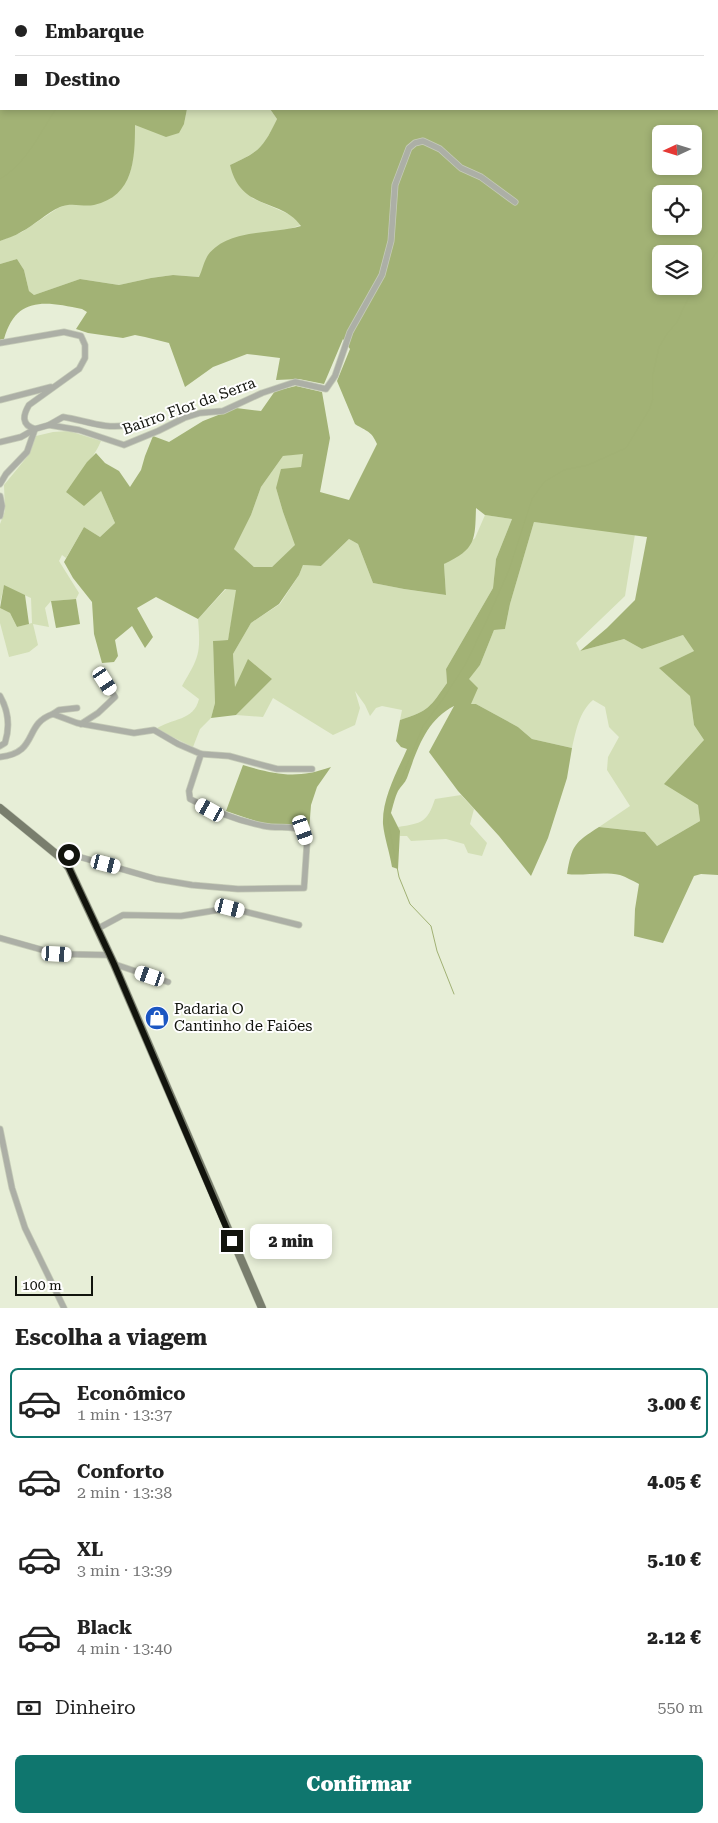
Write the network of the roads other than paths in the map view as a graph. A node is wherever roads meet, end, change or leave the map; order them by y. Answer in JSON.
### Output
{"nodes":[{"id":1,"x":515,"y":202,"type":"dead end"},
{"id":2,"x":0,"y":343,"type":"edge"},
{"id":3,"x":54,"y":386,"type":"junction"},
{"id":4,"x":0,"y":400,"type":"edge"},
{"id":5,"x":49,"y":425,"type":"junction"},
{"id":6,"x":127,"y":425,"type":"dead end"},
{"id":7,"x":35,"y":429,"type":"junction"},
{"id":8,"x":0,"y":442,"type":"edge"},
{"id":9,"x":0,"y":484,"type":"edge"},
{"id":10,"x":0,"y":496,"type":"edge"},
{"id":11,"x":0,"y":516,"type":"edge"},
{"id":12,"x":105,"y":681,"type":"dead end"},
{"id":13,"x":0,"y":696,"type":"edge"},
{"id":14,"x":77,"y":708,"type":"dead end"},
{"id":15,"x":53,"y":714,"type":"junction"},
{"id":16,"x":81,"y":724,"type":"junction"},
{"id":17,"x":0,"y":746,"type":"edge"},
{"id":18,"x":201,"y":754,"type":"junction"},
{"id":19,"x":0,"y":757,"type":"edge"},
{"id":20,"x":312,"y":769,"type":"dead end"},
{"id":21,"x":0,"y":808,"type":"edge"},
{"id":22,"x":61,"y":858,"type":"junction"},
{"id":23,"x":299,"y":925,"type":"dead end"},
{"id":24,"x":97,"y":929,"type":"junction"},
{"id":25,"x":0,"y":938,"type":"edge"},
{"id":26,"x":109,"y":956,"type":"junction"},
{"id":27,"x":114,"y":964,"type":"junction"},
{"id":28,"x":168,"y":982,"type":"dead end"},
{"id":29,"x":0,"y":1129,"type":"edge"},
{"id":30,"x":64,"y":1308,"type":"edge"},
{"id":31,"x":262,"y":1308,"type":"edge"}],
"edges":[{"from":1,"to":5,"type":"street","name":"Bairro Flor da Serra"},
{"from":2,"to":3,"type":"street"},
{"from":3,"to":4,"type":"street"},
{"from":3,"to":7,"type":"street"},
{"from":5,"to":6,"type":"street"},
{"from":5,"to":7,"type":"street","name":"Bairro Flor da Serra"},
{"from":7,"to":8,"type":"street","name":"Bairro Flor da Serra"},
{"from":7,"to":9,"type":"street"},
{"from":10,"to":11,"type":"street"},
{"from":12,"to":16,"type":"street"},
{"from":13,"to":17,"type":"street"},
{"from":14,"to":15,"type":"street"},
{"from":15,"to":16,"type":"street"},
{"from":15,"to":19,"type":"street"},
{"from":16,"to":18,"type":"street"},
{"from":18,"to":20,"type":"street"},
{"from":18,"to":22,"type":"street"},
{"from":21,"to":22,"type":"main road"},
{"from":22,"to":24,"type":"main road"},
{"from":23,"to":24,"type":"street"},
{"from":24,"to":26,"type":"main road"},
{"from":25,"to":26,"type":"street"},
{"from":26,"to":27,"type":"main road"},
{"from":27,"to":28,"type":"street"},
{"from":27,"to":31,"type":"main road"},
{"from":29,"to":30,"type":"street"}]}
